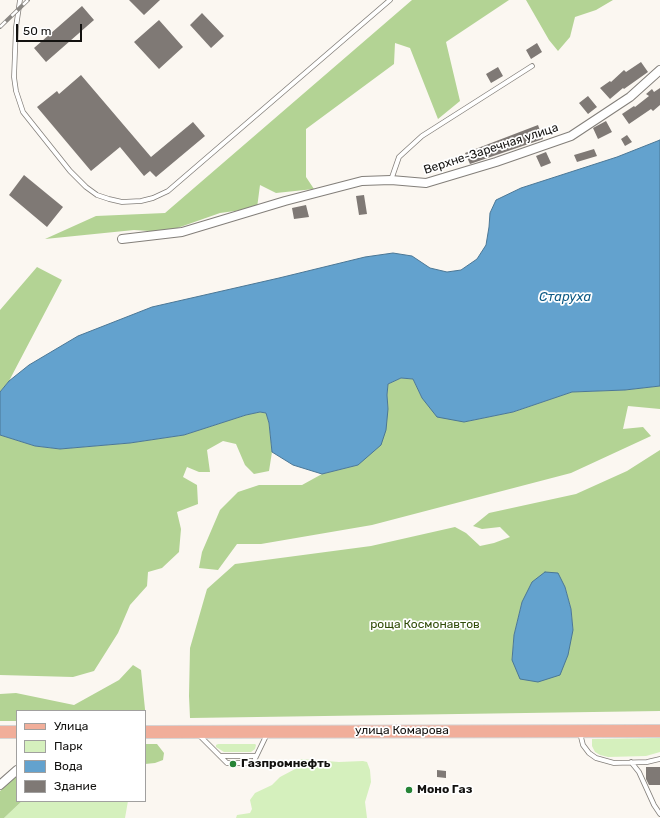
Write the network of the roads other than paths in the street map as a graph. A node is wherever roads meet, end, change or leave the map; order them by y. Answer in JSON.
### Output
{"nodes":[{"id":1,"x":20,"y":0,"type":"edge"},
{"id":2,"x":390,"y":0,"type":"edge"},
{"id":3,"x":532,"y":66,"type":"dead end"},
{"id":4,"x":660,"y":70,"type":"edge"},
{"id":5,"x":391,"y":180,"type":"junction"},
{"id":6,"x":122,"y":239,"type":"dead end"},
{"id":7,"x":579,"y":731,"type":"junction"},
{"id":8,"x":660,"y":731,"type":"edge"},
{"id":9,"x":0,"y":732,"type":"edge"},
{"id":10,"x":16,"y":732,"type":"edge"},
{"id":11,"x":146,"y":732,"type":"edge"},
{"id":12,"x":196,"y":732,"type":"junction"},
{"id":13,"x":269,"y":732,"type":"junction"},
{"id":14,"x":660,"y":759,"type":"edge"},
{"id":15,"x":631,"y":762,"type":"junction"},
{"id":16,"x":16,"y":771,"type":"edge"},
{"id":17,"x":0,"y":785,"type":"edge"},
{"id":18,"x":660,"y":814,"type":"edge"}],
"edges":[{"from":1,"to":2,"type":"lane"},
{"from":3,"to":5,"type":"lane"},
{"from":4,"to":5,"type":"street","name":"Верхне-Заречная улица"},
{"from":5,"to":6,"type":"street","name":"Верхне-Заречная улица"},
{"from":7,"to":8,"type":"main road","name":"улица Комарова"},
{"from":7,"to":13,"type":"main road","name":"улица Комарова"},
{"from":7,"to":15,"type":"lane"},
{"from":9,"to":10,"type":"main road"},
{"from":11,"to":12,"type":"main road","name":"улица Комарова"},
{"from":12,"to":13,"type":"main road","name":"улица Комарова"},
{"from":12,"to":13,"type":"lane"},
{"from":14,"to":15,"type":"lane"},
{"from":15,"to":18,"type":"lane"},
{"from":16,"to":17,"type":"street"}]}
